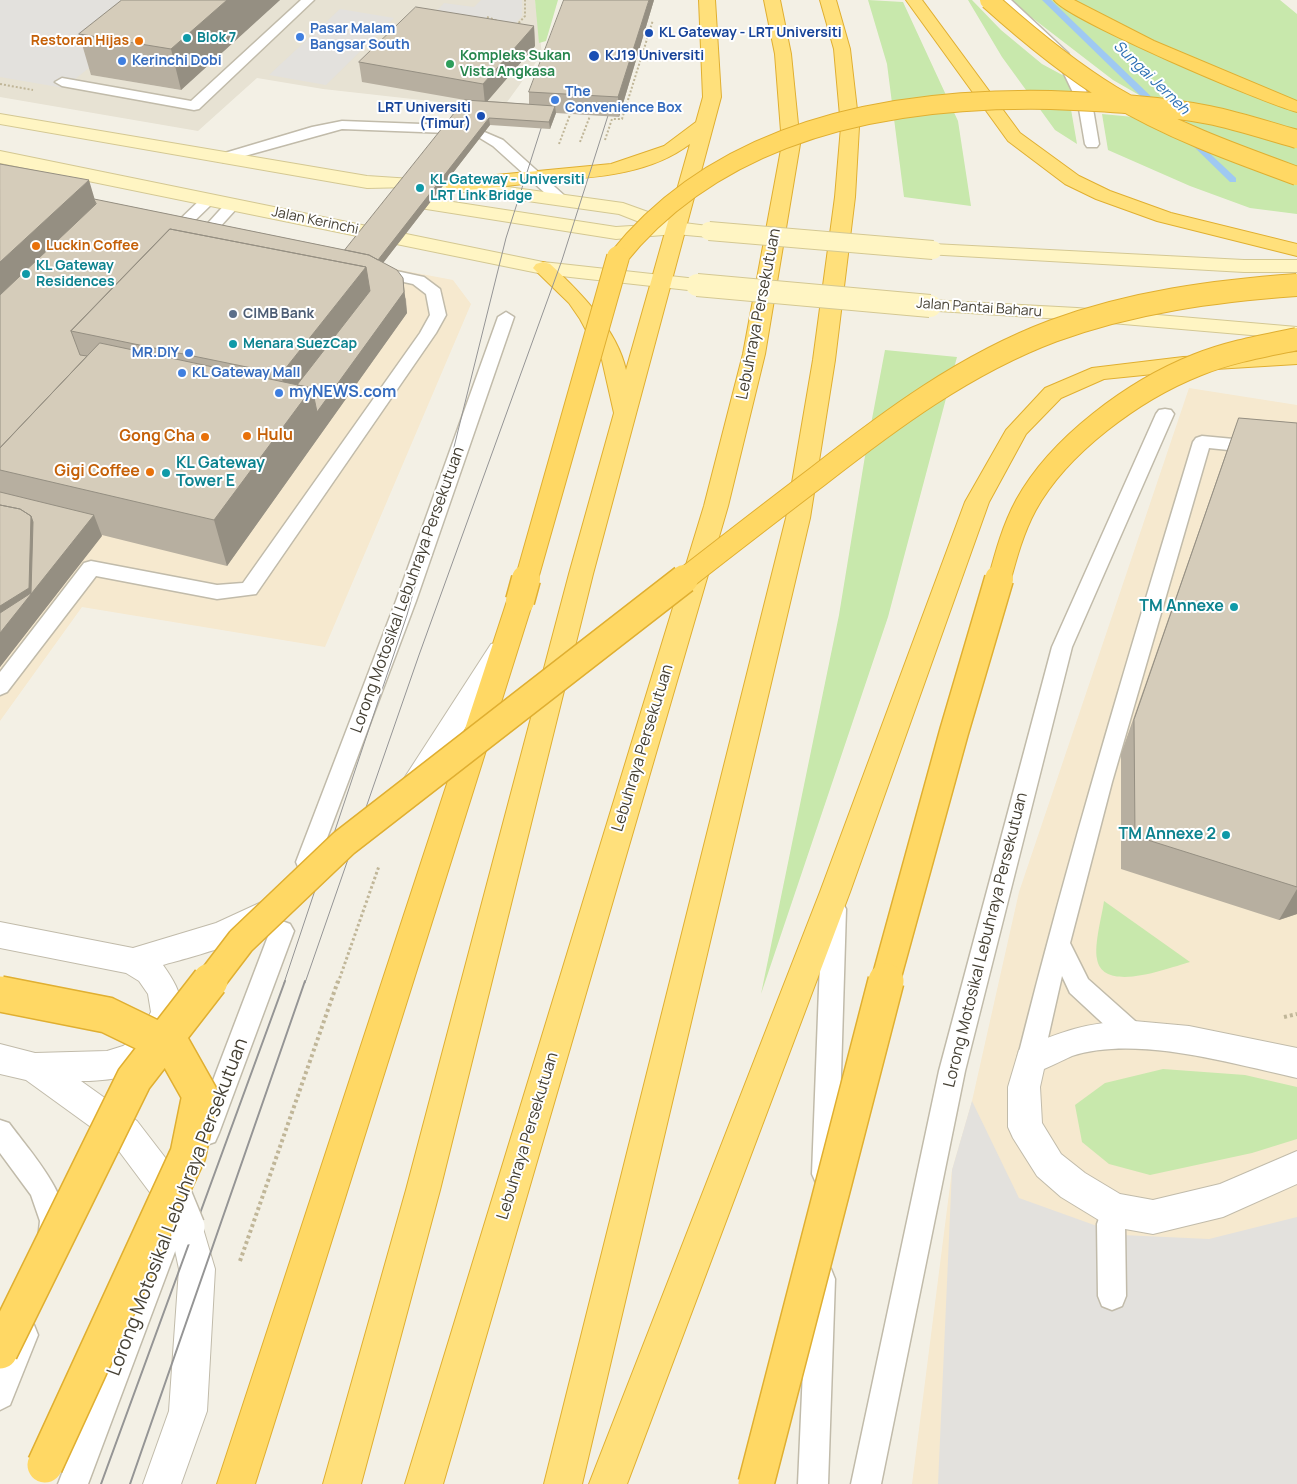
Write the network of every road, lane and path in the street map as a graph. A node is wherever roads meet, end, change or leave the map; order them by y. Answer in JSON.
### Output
{"nodes":[{"id":1,"x":308,"y":0,"type":"edge"},
{"id":2,"x":524,"y":0,"type":"edge"},
{"id":3,"x":707,"y":0,"type":"edge"},
{"id":4,"x":772,"y":0,"type":"edge"},
{"id":5,"x":828,"y":0,"type":"edge"},
{"id":6,"x":989,"y":0,"type":"edge"},
{"id":7,"x":1004,"y":0,"type":"edge"},
{"id":8,"x":1062,"y":0,"type":"edge"},
{"id":9,"x":921,"y":3,"type":"edge"},
{"id":10,"x":487,"y":17,"type":"edge"},
{"id":11,"x":654,"y":20,"type":"dead end"},
{"id":12,"x":502,"y":22,"type":"edge"},
{"id":13,"x":509,"y":24,"type":"edge"},
{"id":14,"x":62,"y":82,"type":"dead end"},
{"id":15,"x":1297,"y":107,"type":"edge"},
{"id":16,"x":572,"y":109,"type":"edge"},
{"id":17,"x":590,"y":116,"type":"edge"},
{"id":18,"x":623,"y":118,"type":"edge"},
{"id":19,"x":0,"y":119,"type":"edge"},
{"id":20,"x":704,"y":125,"type":"junction"},
{"id":21,"x":448,"y":129,"type":"edge"},
{"id":22,"x":482,"y":135,"type":"edge"},
{"id":23,"x":1297,"y":139,"type":"edge"},
{"id":24,"x":1092,"y":144,"type":"dead end"},
{"id":25,"x":559,"y":146,"type":"dead end"},
{"id":26,"x":578,"y":147,"type":"dead end"},
{"id":27,"x":0,"y":157,"type":"edge"},
{"id":28,"x":223,"y":158,"type":"junction"},
{"id":29,"x":1297,"y":176,"type":"edge"},
{"id":30,"x":539,"y":178,"type":"junction"},
{"id":31,"x":448,"y":184,"type":"joint"},
{"id":32,"x":401,"y":188,"type":"edge"},
{"id":33,"x":209,"y":199,"type":"junction"},
{"id":34,"x":561,"y":200,"type":"junction"},
{"id":35,"x":233,"y":204,"type":"junction"},
{"id":36,"x":428,"y":204,"type":"edge"},
{"id":37,"x":158,"y":227,"type":"edge"},
{"id":38,"x":676,"y":228,"type":"junction"},
{"id":39,"x":177,"y":230,"type":"junction"},
{"id":40,"x":204,"y":236,"type":"junction"},
{"id":41,"x":224,"y":240,"type":"edge"},
{"id":42,"x":1297,"y":250,"type":"edge"},
{"id":43,"x":1297,"y":266,"type":"edge"},
{"id":44,"x":360,"y":268,"type":"edge"},
{"id":45,"x":543,"y":268,"type":"junction"},
{"id":46,"x":661,"y":282,"type":"junction"},
{"id":47,"x":1297,"y":285,"type":"edge"},
{"id":48,"x":506,"y":317,"type":"dead end"},
{"id":49,"x":1297,"y":333,"type":"edge"},
{"id":50,"x":1297,"y":339,"type":"edge"},
{"id":51,"x":1297,"y":358,"type":"edge"},
{"id":52,"x":1165,"y":414,"type":"dead end"},
{"id":53,"x":625,"y":415,"type":"junction"},
{"id":54,"x":1297,"y":452,"type":"edge"},
{"id":55,"x":72,"y":565,"type":"edge"},
{"id":56,"x":91,"y":568,"type":"junction"},
{"id":57,"x":509,"y":636,"type":"junction"},
{"id":58,"x":0,"y":688,"type":"edge"},
{"id":59,"x":398,"y":812,"type":"junction"},
{"id":60,"x":307,"y":862,"type":"dead end"},
{"id":61,"x":835,"y":892,"type":"junction"},
{"id":62,"x":282,"y":931,"type":"dead end"},
{"id":63,"x":0,"y":935,"type":"edge"},
{"id":64,"x":1058,"y":943,"type":"junction"},
{"id":65,"x":133,"y":961,"type":"junction"},
{"id":66,"x":0,"y":994,"type":"edge"},
{"id":67,"x":1297,"y":1014,"type":"edge"},
{"id":68,"x":1284,"y":1017,"type":"dead end"},
{"id":69,"x":1134,"y":1036,"type":"junction"},
{"id":70,"x":0,"y":1059,"type":"edge"},
{"id":71,"x":1030,"y":1060,"type":"junction"},
{"id":72,"x":1297,"y":1063,"type":"edge"},
{"id":73,"x":35,"y":1068,"type":"junction"},
{"id":74,"x":0,"y":1132,"type":"edge"},
{"id":75,"x":1297,"y":1167,"type":"edge"},
{"id":76,"x":1114,"y":1210,"type":"junction"},
{"id":77,"x":237,"y":1270,"type":"dead end"},
{"id":78,"x":1112,"y":1296,"type":"dead end"},
{"id":79,"x":0,"y":1351,"type":"edge"},
{"id":80,"x":0,"y":1396,"type":"edge"},
{"id":81,"x":37,"y":1484,"type":"edge"},
{"id":82,"x":73,"y":1484,"type":"edge"},
{"id":83,"x":162,"y":1484,"type":"edge"},
{"id":84,"x":236,"y":1484,"type":"edge"},
{"id":85,"x":342,"y":1484,"type":"edge"},
{"id":86,"x":424,"y":1484,"type":"edge"},
{"id":87,"x":563,"y":1484,"type":"edge"},
{"id":88,"x":608,"y":1484,"type":"edge"},
{"id":89,"x":756,"y":1484,"type":"edge"},
{"id":90,"x":813,"y":1484,"type":"edge"},
{"id":91,"x":866,"y":1484,"type":"edge"}],
"edges":[{"from":1,"to":14,"type":"lane"},
{"from":2,"to":13,"type":"path"},
{"from":3,"to":20,"type":"highway"},
{"from":4,"to":86,"type":"highway","name":"Lebuhraya Persekutuan"},
{"from":5,"to":87,"type":"highway"},
{"from":6,"to":29,"type":"highway","bridge":true},
{"from":7,"to":24,"type":"lane"},
{"from":8,"to":15,"type":"highway"},
{"from":9,"to":42,"type":"highway"},
{"from":10,"to":12,"type":"path"},
{"from":11,"to":18,"type":"path"},
{"from":16,"to":25,"type":"path"},
{"from":17,"to":26,"type":"path"},
{"from":19,"to":28,"type":"main road"},
{"from":20,"to":30,"type":"highway"},
{"from":20,"to":38,"type":"highway"},
{"from":21,"to":28,"type":"lane"},
{"from":22,"to":30,"type":"lane"},
{"from":23,"to":57,"type":"highway","bridge":true},
{"from":27,"to":33,"type":"main road","name":"Jalan Kerinchi"},
{"from":28,"to":32,"type":"main road"},
{"from":30,"to":31,"type":"highway"},
{"from":30,"to":34,"type":"lane"},
{"from":31,"to":34,"type":"main road"},
{"from":33,"to":35,"type":"main road","name":"Jalan Kerinchi"},
{"from":33,"to":39,"type":"lane"},
{"from":34,"to":38,"type":"main road"},
{"from":35,"to":40,"type":"lane"},
{"from":35,"to":45,"type":"main road","name":"Jalan Kerinchi"},
{"from":36,"to":38,"type":"main road"},
{"from":37,"to":39,"type":"lane"},
{"from":38,"to":43,"type":"main road","bridge":true},
{"from":38,"to":46,"type":"highway"},
{"from":39,"to":40,"type":"lane"},
{"from":40,"to":41,"type":"lane"},
{"from":44,"to":56,"type":"lane"},
{"from":45,"to":46,"type":"main road","name":"Jalan Kerinchi"},
{"from":45,"to":53,"type":"highway"},
{"from":46,"to":49,"type":"main road","name":"Jalan Pantai Baharu","bridge":true},
{"from":46,"to":53,"type":"highway"},
{"from":47,"to":79,"type":"highway","bridge":true},
{"from":48,"to":60,"type":"lane","name":"Lorong Motosikal Lebuhraya Persekutuan"},
{"from":50,"to":89,"type":"highway","bridge":true},
{"from":51,"to":61,"type":"highway"},
{"from":52,"to":91,"type":"lane","name":"Lorong Motosikal Lebuhraya Persekutuan"},
{"from":53,"to":85,"type":"highway"},
{"from":54,"to":64,"type":"lane"},
{"from":55,"to":56,"type":"lane"},
{"from":56,"to":58,"type":"lane"},
{"from":57,"to":59,"type":"street"},
{"from":57,"to":84,"type":"highway"},
{"from":59,"to":65,"type":"street"},
{"from":59,"to":77,"type":"path"},
{"from":61,"to":88,"type":"highway"},
{"from":61,"to":90,"type":"lane"},
{"from":62,"to":82,"type":"lane","name":"Lorong Motosikal Lebuhraya Persekutuan"},
{"from":63,"to":65,"type":"street"},
{"from":64,"to":69,"type":"lane"},
{"from":64,"to":71,"type":"lane"},
{"from":65,"to":73,"type":"street"},
{"from":66,"to":81,"type":"highway","bridge":true},
{"from":67,"to":68,"type":"path"},
{"from":69,"to":71,"type":"street"},
{"from":69,"to":72,"type":"street"},
{"from":70,"to":73,"type":"street"},
{"from":71,"to":76,"type":"street"},
{"from":73,"to":83,"type":"street"},
{"from":74,"to":80,"type":"lane"},
{"from":75,"to":76,"type":"street"},
{"from":76,"to":78,"type":"lane"}]}
